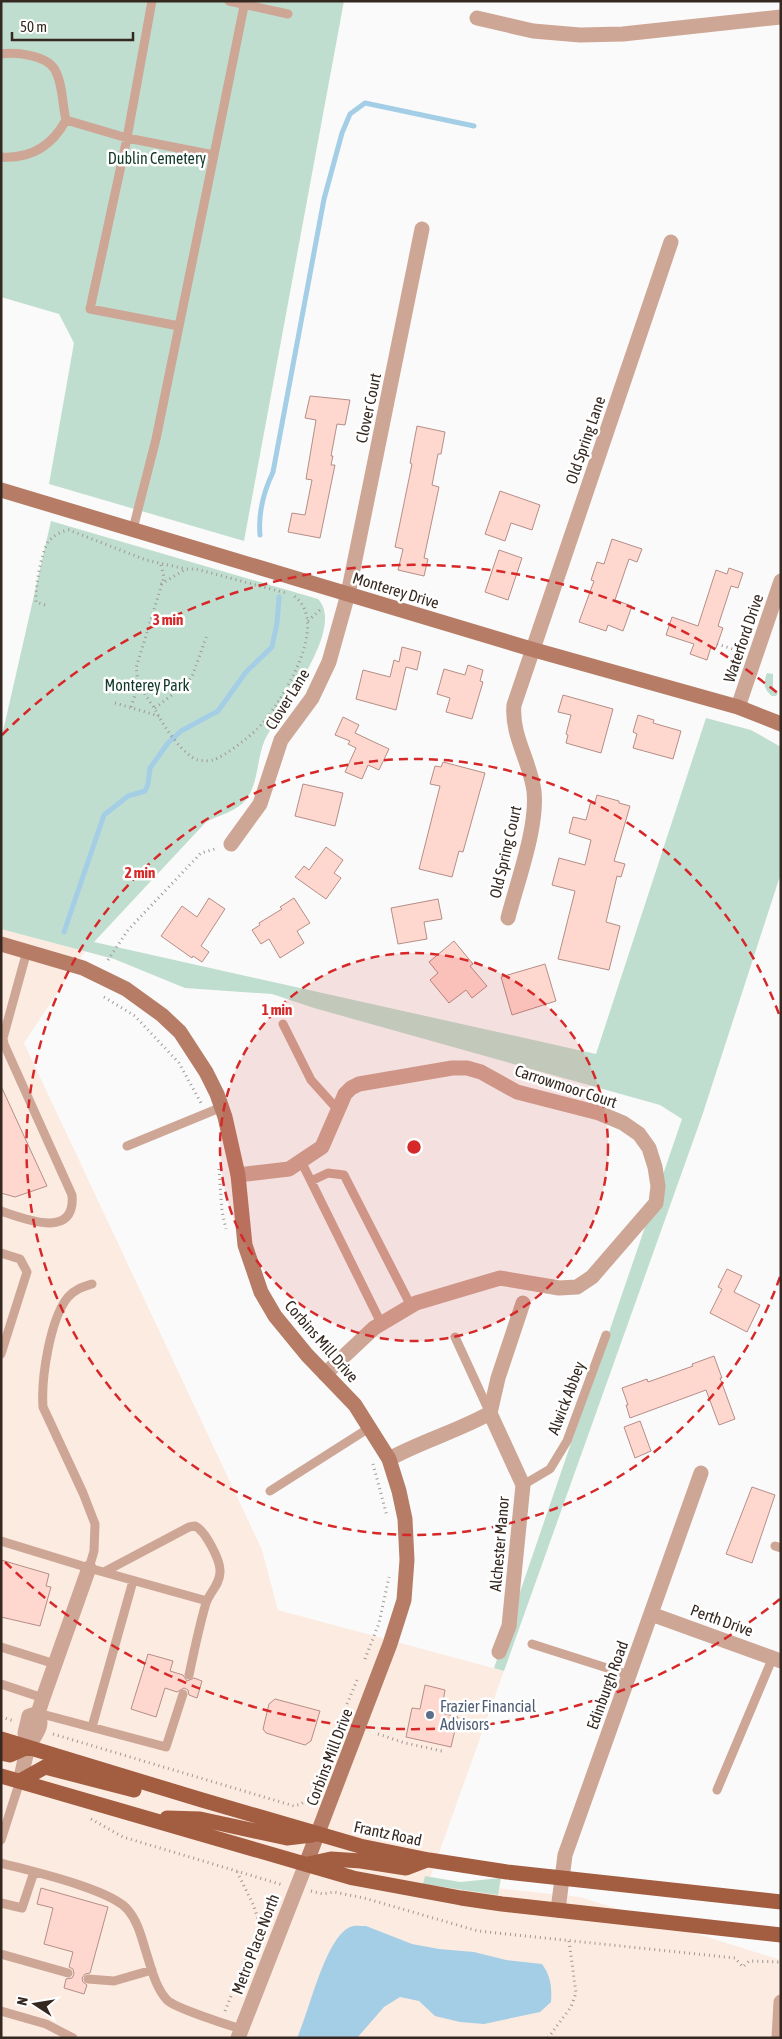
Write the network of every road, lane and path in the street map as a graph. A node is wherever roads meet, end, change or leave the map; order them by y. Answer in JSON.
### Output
{"nodes":[{"id":1,"x":152,"y":1,"type":"edge"},
{"id":2,"x":229,"y":1,"type":"edge"},
{"id":3,"x":244,"y":3,"type":"edge"},
{"id":4,"x":288,"y":14,"type":"dead end"},
{"id":5,"x":781,"y":17,"type":"edge"},
{"id":6,"x":477,"y":18,"type":"dead end"},
{"id":7,"x":1,"y":54,"type":"edge"},
{"id":8,"x":66,"y":120,"type":"junction"},
{"id":9,"x":127,"y":138,"type":"junction"},
{"id":10,"x":214,"y":155,"type":"junction"},
{"id":11,"x":1,"y":157,"type":"edge"},
{"id":12,"x":422,"y":228,"type":"dead end"},
{"id":13,"x":671,"y":242,"type":"dead end"},
{"id":14,"x":179,"y":326,"type":"junction"},
{"id":15,"x":1,"y":490,"type":"edge"},
{"id":16,"x":133,"y":529,"type":"junction"},
{"id":17,"x":161,"y":565,"type":"junction"},
{"id":18,"x":186,"y":569,"type":"junction"},
{"id":19,"x":781,"y":581,"type":"edge"},
{"id":20,"x":162,"y":584,"type":"junction"},
{"id":21,"x":348,"y":594,"type":"junction"},
{"id":22,"x":45,"y":605,"type":"dead end"},
{"id":23,"x":321,"y":609,"type":"dead end"},
{"id":24,"x":308,"y":621,"type":"junction"},
{"id":25,"x":207,"y":636,"type":"dead end"},
{"id":26,"x":717,"y":644,"type":"dead end"},
{"id":27,"x":531,"y":649,"type":"junction"},
{"id":28,"x":743,"y":652,"type":"dead end"},
{"id":29,"x":139,"y":684,"type":"junction"},
{"id":30,"x":115,"y":702,"type":"dead end"},
{"id":31,"x":738,"y":707,"type":"junction"},
{"id":32,"x":131,"y":708,"type":"junction"},
{"id":33,"x":155,"y":708,"type":"junction"},
{"id":34,"x":159,"y":716,"type":"junction"},
{"id":35,"x":781,"y":724,"type":"edge"},
{"id":36,"x":231,"y":844,"type":"joint"},
{"id":37,"x":508,"y":918,"type":"dead end"},
{"id":38,"x":1,"y":944,"type":"edge"},
{"id":39,"x":27,"y":951,"type":"junction"},
{"id":40,"x":108,"y":960,"type":"dead end"},
{"id":41,"x":282,"y":1024,"type":"dead end"},
{"id":42,"x":2,"y":1038,"type":"edge"},
{"id":43,"x":222,"y":1107,"type":"junction"},
{"id":44,"x":338,"y":1110,"type":"junction"},
{"id":45,"x":127,"y":1146,"type":"dead end"},
{"id":46,"x":301,"y":1161,"type":"junction"},
{"id":47,"x":238,"y":1174,"type":"junction"},
{"id":48,"x":311,"y":1181,"type":"junction"},
{"id":49,"x":1,"y":1211,"type":"edge"},
{"id":50,"x":1,"y":1253,"type":"edge"},
{"id":51,"x":92,"y":1284,"type":"dead end"},
{"id":52,"x":523,"y":1303,"type":"dead end"},
{"id":53,"x":411,"y":1306,"type":"junction"},
{"id":54,"x":381,"y":1323,"type":"junction"},
{"id":55,"x":606,"y":1334,"type":"dead end"},
{"id":56,"x":455,"y":1336,"type":"dead end"},
{"id":57,"x":1,"y":1354,"type":"edge"},
{"id":58,"x":325,"y":1374,"type":"junction"},
{"id":59,"x":490,"y":1413,"type":"junction"},
{"id":60,"x":369,"y":1428,"type":"junction"},
{"id":61,"x":389,"y":1459,"type":"junction"},
{"id":62,"x":701,"y":1473,"type":"dead end"},
{"id":63,"x":522,"y":1485,"type":"junction"},
{"id":64,"x":270,"y":1491,"type":"dead end"},
{"id":65,"x":1,"y":1541,"type":"edge"},
{"id":66,"x":97,"y":1570,"type":"junction"},
{"id":67,"x":133,"y":1581,"type":"junction"},
{"id":68,"x":207,"y":1601,"type":"junction"},
{"id":69,"x":651,"y":1614,"type":"junction"},
{"id":70,"x":532,"y":1644,"type":"dead end"},
{"id":71,"x":1,"y":1647,"type":"edge"},
{"id":72,"x":499,"y":1652,"type":"dead end"},
{"id":73,"x":777,"y":1659,"type":"edge"},
{"id":74,"x":55,"y":1664,"type":"junction"},
{"id":75,"x":629,"y":1674,"type":"junction"},
{"id":76,"x":189,"y":1675,"type":"dead end"},
{"id":77,"x":358,"y":1678,"type":"dead end"},
{"id":78,"x":1,"y":1684,"type":"edge"},
{"id":79,"x":183,"y":1694,"type":"dead end"},
{"id":80,"x":43,"y":1698,"type":"junction"},
{"id":81,"x":347,"y":1704,"type":"dead end"},
{"id":82,"x":1,"y":1718,"type":"edge"},
{"id":83,"x":35,"y":1722,"type":"junction"},
{"id":84,"x":92,"y":1727,"type":"junction"},
{"id":85,"x":338,"y":1729,"type":"dead end"},
{"id":86,"x":378,"y":1734,"type":"dead end"},
{"id":87,"x":1,"y":1739,"type":"edge"},
{"id":88,"x":28,"y":1747,"type":"junction"},
{"id":89,"x":442,"y":1751,"type":"dead end"},
{"id":90,"x":1,"y":1753,"type":"edge"},
{"id":91,"x":1,"y":1776,"type":"edge"},
{"id":92,"x":20,"y":1781,"type":"junction"},
{"id":93,"x":717,"y":1790,"type":"dead end"},
{"id":94,"x":202,"y":1800,"type":"junction"},
{"id":95,"x":89,"y":1818,"type":"dead end"},
{"id":96,"x":150,"y":1818,"type":"junction"},
{"id":97,"x":318,"y":1834,"type":"junction"},
{"id":98,"x":1,"y":1840,"type":"edge"},
{"id":99,"x":429,"y":1860,"type":"junction"},
{"id":100,"x":1,"y":1863,"type":"edge"},
{"id":101,"x":306,"y":1864,"type":"junction"},
{"id":102,"x":237,"y":1871,"type":"junction"},
{"id":103,"x":34,"y":1872,"type":"junction"},
{"id":104,"x":562,"y":1878,"type":"junction"},
{"id":105,"x":268,"y":1881,"type":"dead end"},
{"id":106,"x":323,"y":1894,"type":"dead end"},
{"id":107,"x":1,"y":1902,"type":"edge"},
{"id":108,"x":781,"y":1902,"type":"edge"},
{"id":109,"x":558,"y":1910,"type":"junction"},
{"id":110,"x":781,"y":1935,"type":"edge"},
{"id":111,"x":569,"y":1941,"type":"junction"},
{"id":112,"x":1,"y":1954,"type":"edge"},
{"id":113,"x":781,"y":1962,"type":"edge"},
{"id":114,"x":152,"y":1970,"type":"junction"},
{"id":115,"x":68,"y":1973,"type":"dead end"},
{"id":116,"x":88,"y":1978,"type":"dead end"},
{"id":117,"x":781,"y":2002,"type":"edge"},
{"id":118,"x":1,"y":2011,"type":"edge"},
{"id":119,"x":220,"y":2023,"type":"junction"},
{"id":120,"x":239,"y":2034,"type":"edge"},
{"id":121,"x":71,"y":2038,"type":"edge"},
{"id":122,"x":548,"y":2038,"type":"edge"},
{"id":123,"x":779,"y":2038,"type":"edge"}],
"edges":[{"from":1,"to":9,"type":"lane"},
{"from":2,"to":3,"type":"lane"},
{"from":3,"to":4,"type":"lane"},
{"from":3,"to":10,"type":"lane"},
{"from":5,"to":6,"type":"street"},
{"from":7,"to":8,"type":"lane"},
{"from":8,"to":9,"type":"lane"},
{"from":8,"to":11,"type":"lane"},
{"from":9,"to":10,"type":"lane"},
{"from":9,"to":14,"type":"lane"},
{"from":10,"to":14,"type":"lane"},
{"from":12,"to":21,"type":"street","name":"Clover Court"},
{"from":13,"to":27,"type":"street","name":"Old Spring Lane"},
{"from":14,"to":16,"type":"lane"},
{"from":15,"to":16,"type":"street","name":"Monterey Drive"},
{"from":16,"to":21,"type":"street","name":"Monterey Drive"},
{"from":17,"to":18,"type":"path"},
{"from":17,"to":20,"type":"path"},
{"from":17,"to":22,"type":"path"},
{"from":18,"to":20,"type":"path"},
{"from":18,"to":24,"type":"path"},
{"from":19,"to":31,"type":"street","name":"Waterford Drive"},
{"from":20,"to":29,"type":"path"},
{"from":21,"to":27,"type":"street","name":"Monterey Drive"},
{"from":21,"to":36,"type":"street","name":"Clover Lane"},
{"from":23,"to":24,"type":"path"},
{"from":24,"to":34,"type":"path"},
{"from":25,"to":33,"type":"path"},
{"from":26,"to":28,"type":"path"},
{"from":27,"to":31,"type":"street","name":"Monterey Drive"},
{"from":27,"to":37,"type":"street","name":"Old Spring Court"},
{"from":29,"to":32,"type":"path"},
{"from":29,"to":33,"type":"path"},
{"from":30,"to":32,"type":"path"},
{"from":31,"to":35,"type":"street","name":"Monterey Drive"},
{"from":32,"to":34,"type":"path"},
{"from":33,"to":34,"type":"path"},
{"from":36,"to":40,"type":"path"},
{"from":38,"to":39,"type":"street","name":"Corbins Mill Drive"},
{"from":39,"to":42,"type":"lane"},
{"from":39,"to":43,"type":"street","name":"Corbins Mill Drive"},
{"from":41,"to":44,"type":"lane"},
{"from":42,"to":49,"type":"lane"},
{"from":43,"to":45,"type":"lane"},
{"from":43,"to":47,"type":"street","name":"Corbins Mill Drive"},
{"from":44,"to":46,"type":"street","name":"Carrowmoor Court"},
{"from":44,"to":53,"type":"street","name":"Carrowmoor Court"},
{"from":46,"to":47,"type":"street","name":"Carrowmoor Court"},
{"from":46,"to":48,"type":"lane"},
{"from":47,"to":58,"type":"street","name":"Corbins Mill Drive"},
{"from":48,"to":53,"type":"lane"},
{"from":48,"to":54,"type":"lane"},
{"from":50,"to":57,"type":"lane"},
{"from":51,"to":66,"type":"lane"},
{"from":52,"to":59,"type":"street"},
{"from":53,"to":54,"type":"street","name":"Carrowmoor Court"},
{"from":54,"to":58,"type":"street","name":"Carrowmoor Court"},
{"from":55,"to":63,"type":"lane","name":"Alwick Abbey"},
{"from":56,"to":59,"type":"lane","name":"Alchester Manor"},
{"from":58,"to":60,"type":"street","name":"Corbins Mill Drive"},
{"from":59,"to":61,"type":"street"},
{"from":59,"to":63,"type":"street","name":"Alchester Manor"},
{"from":60,"to":61,"type":"street","name":"Corbins Mill Drive"},
{"from":60,"to":64,"type":"lane"},
{"from":61,"to":97,"type":"street","name":"Corbins Mill Drive"},
{"from":62,"to":69,"type":"street","name":"Edinburgh Road"},
{"from":63,"to":72,"type":"street","name":"Alchester Manor"},
{"from":65,"to":66,"type":"lane"},
{"from":66,"to":67,"type":"lane"},
{"from":66,"to":68,"type":"lane"},
{"from":66,"to":74,"type":"street"},
{"from":67,"to":68,"type":"lane"},
{"from":67,"to":84,"type":"lane"},
{"from":68,"to":76,"type":"lane"},
{"from":69,"to":73,"type":"street","name":"Perth Drive"},
{"from":69,"to":75,"type":"street","name":"Edinburgh Road"},
{"from":70,"to":75,"type":"lane"},
{"from":71,"to":74,"type":"lane"},
{"from":73,"to":93,"type":"lane"},
{"from":74,"to":80,"type":"street"},
{"from":75,"to":104,"type":"street","name":"Edinburgh Road"},
{"from":77,"to":81,"type":"path"},
{"from":78,"to":80,"type":"lane"},
{"from":79,"to":84,"type":"lane"},
{"from":80,"to":83,"type":"street"},
{"from":82,"to":83,"type":"path"},
{"from":83,"to":84,"type":"lane"},
{"from":83,"to":85,"type":"path"},
{"from":83,"to":88,"type":"street"},
{"from":86,"to":89,"type":"path"},
{"from":87,"to":88,"type":"main road","name":"Frantz Road"},
{"from":88,"to":90,"type":"main road"},
{"from":88,"to":92,"type":"street"},
{"from":88,"to":94,"type":"main road","name":"Frantz Road"},
{"from":91,"to":92,"type":"main road"},
{"from":92,"to":94,"type":"main road"},
{"from":92,"to":96,"type":"main road"},
{"from":92,"to":98,"type":"lane"},
{"from":94,"to":97,"type":"main road","name":"Frantz Road"},
{"from":95,"to":102,"type":"path"},
{"from":96,"to":97,"type":"main road"},
{"from":96,"to":101,"type":"main road"},
{"from":97,"to":99,"type":"main road","name":"Frantz Road"},
{"from":97,"to":101,"type":"street","name":"Corbins Mill Drive"},
{"from":99,"to":101,"type":"main road"},
{"from":99,"to":104,"type":"main road","name":"Frantz Road"},
{"from":100,"to":103,"type":"lane"},
{"from":101,"to":109,"type":"main road"},
{"from":101,"to":120,"type":"street","name":"Metro Place North"},
{"from":102,"to":105,"type":"path"},
{"from":102,"to":119,"type":"path"},
{"from":103,"to":107,"type":"lane"},
{"from":103,"to":114,"type":"lane"},
{"from":104,"to":108,"type":"main road","name":"Frantz Road"},
{"from":104,"to":109,"type":"street","name":"Edinburgh Road"},
{"from":106,"to":111,"type":"path"},
{"from":109,"to":110,"type":"main road"},
{"from":111,"to":113,"type":"path"},
{"from":111,"to":122,"type":"path"},
{"from":112,"to":115,"type":"lane"},
{"from":114,"to":116,"type":"lane"},
{"from":114,"to":119,"type":"lane"},
{"from":117,"to":123,"type":"street"},
{"from":118,"to":121,"type":"lane"},
{"from":119,"to":120,"type":"lane"}]}
